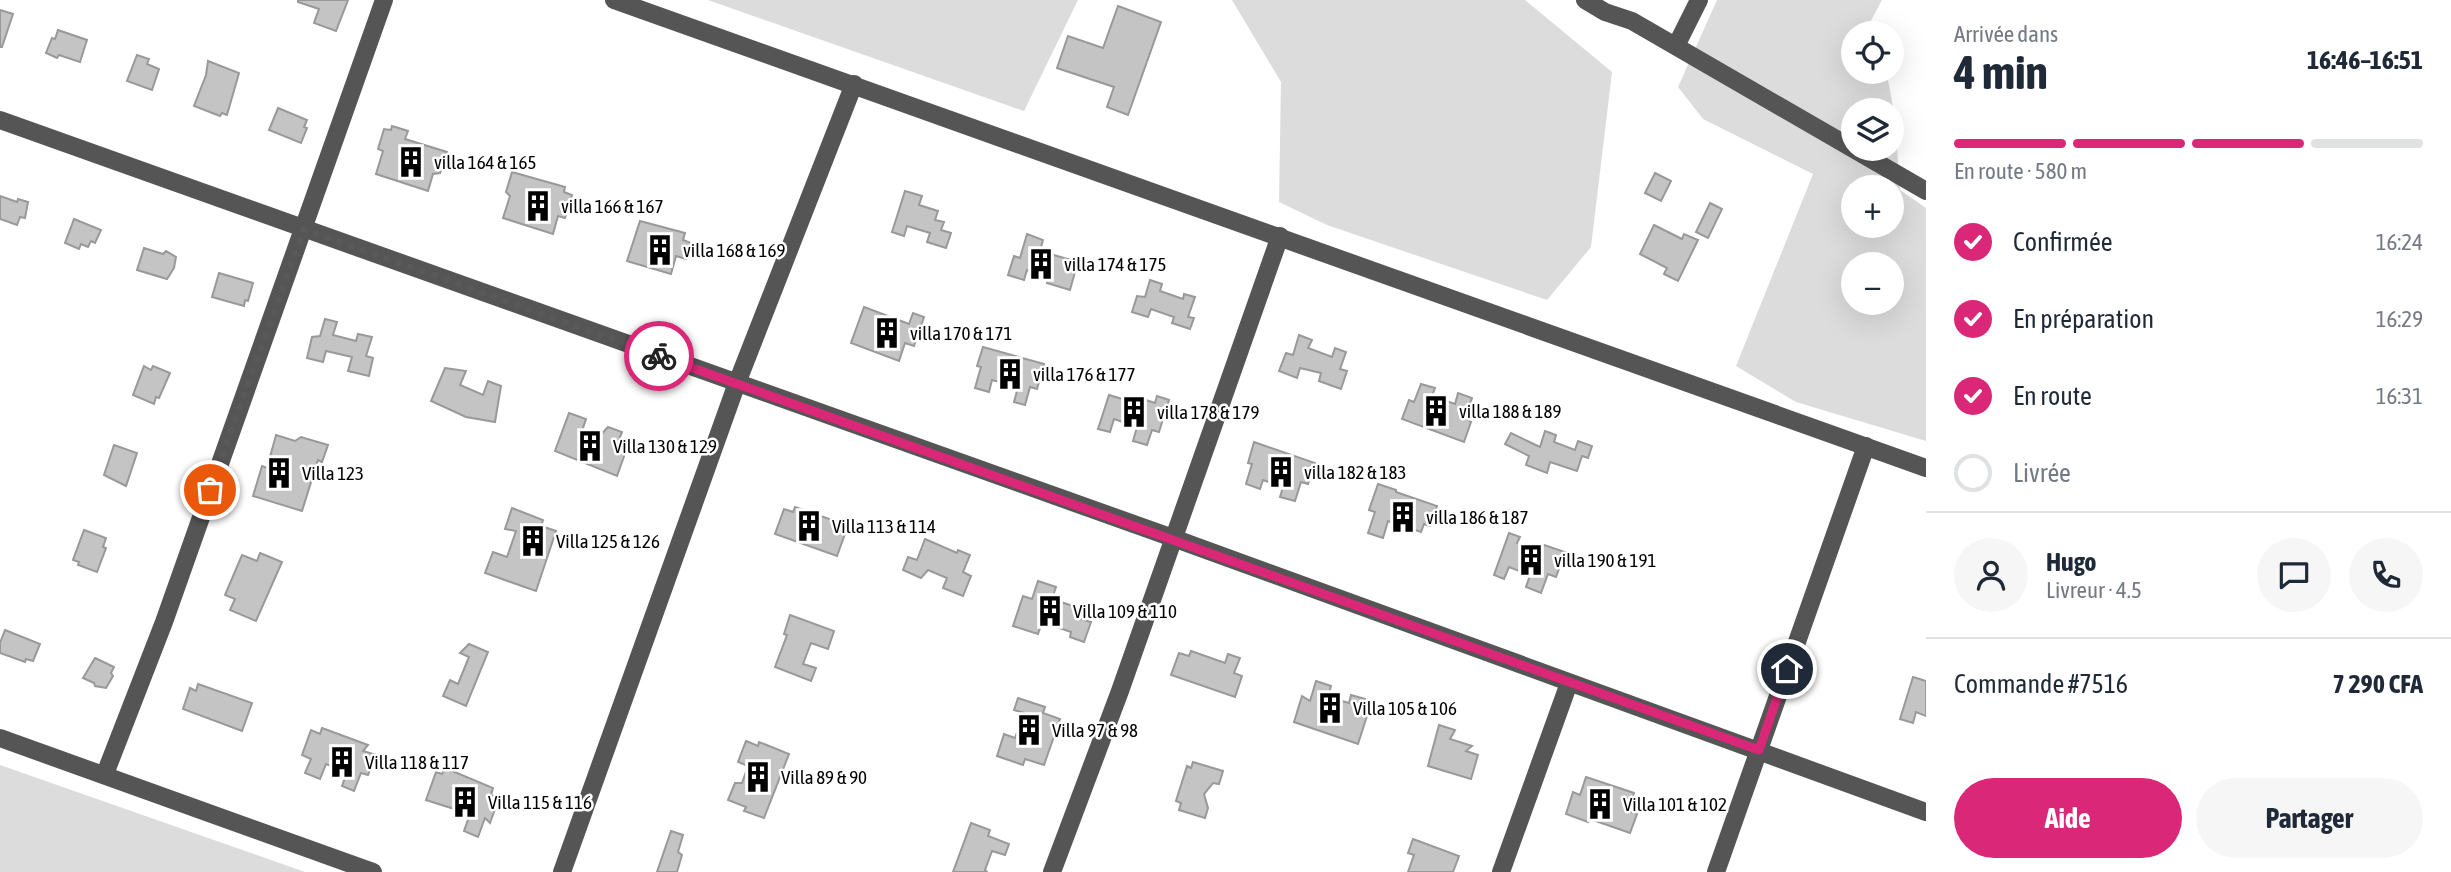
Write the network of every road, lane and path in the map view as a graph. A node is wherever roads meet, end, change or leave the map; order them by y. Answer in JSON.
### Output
{"nodes":[{"id":1,"x":384,"y":0,"type":"edge"},
{"id":2,"x":614,"y":0,"type":"edge"},
{"id":3,"x":1585,"y":0,"type":"edge"},
{"id":4,"x":1699,"y":0,"type":"edge"},
{"id":5,"x":1676,"y":47,"type":"junction"},
{"id":6,"x":854,"y":84,"type":"junction"},
{"id":7,"x":0,"y":120,"type":"edge"},
{"id":8,"x":1926,"y":191,"type":"edge"},
{"id":9,"x":304,"y":229,"type":"junction"},
{"id":10,"x":1280,"y":236,"type":"junction"},
{"id":11,"x":737,"y":383,"type":"junction"},
{"id":12,"x":1866,"y":446,"type":"junction"},
{"id":13,"x":1926,"y":468,"type":"edge"},
{"id":14,"x":1173,"y":538,"type":"junction"},
{"id":15,"x":1569,"y":683,"type":"junction"},
{"id":16,"x":0,"y":738,"type":"edge"},
{"id":17,"x":1759,"y":750,"type":"junction"},
{"id":18,"x":104,"y":774,"type":"junction"},
{"id":19,"x":1926,"y":812,"type":"edge"},
{"id":20,"x":373,"y":872,"type":"edge"},
{"id":21,"x":562,"y":872,"type":"edge"},
{"id":22,"x":1052,"y":872,"type":"edge"},
{"id":23,"x":1501,"y":872,"type":"edge"},
{"id":24,"x":1717,"y":872,"type":"edge"}],
"edges":[{"from":1,"to":9,"type":"street"},
{"from":2,"to":6,"type":"street"},
{"from":3,"to":5,"type":"street"},
{"from":4,"to":5,"type":"street"},
{"from":5,"to":8,"type":"street"},
{"from":6,"to":10,"type":"street"},
{"from":6,"to":11,"type":"street"},
{"from":7,"to":9,"type":"street"},
{"from":9,"to":11,"type":"street"},
{"from":9,"to":18,"type":"street"},
{"from":10,"to":12,"type":"street"},
{"from":10,"to":14,"type":"street"},
{"from":11,"to":14,"type":"street"},
{"from":11,"to":21,"type":"street"},
{"from":12,"to":13,"type":"street"},
{"from":12,"to":17,"type":"street"},
{"from":14,"to":15,"type":"street"},
{"from":14,"to":22,"type":"street"},
{"from":15,"to":17,"type":"street"},
{"from":15,"to":23,"type":"street"},
{"from":16,"to":18,"type":"street"},
{"from":17,"to":19,"type":"street"},
{"from":17,"to":24,"type":"street"},
{"from":18,"to":20,"type":"street"}]}
